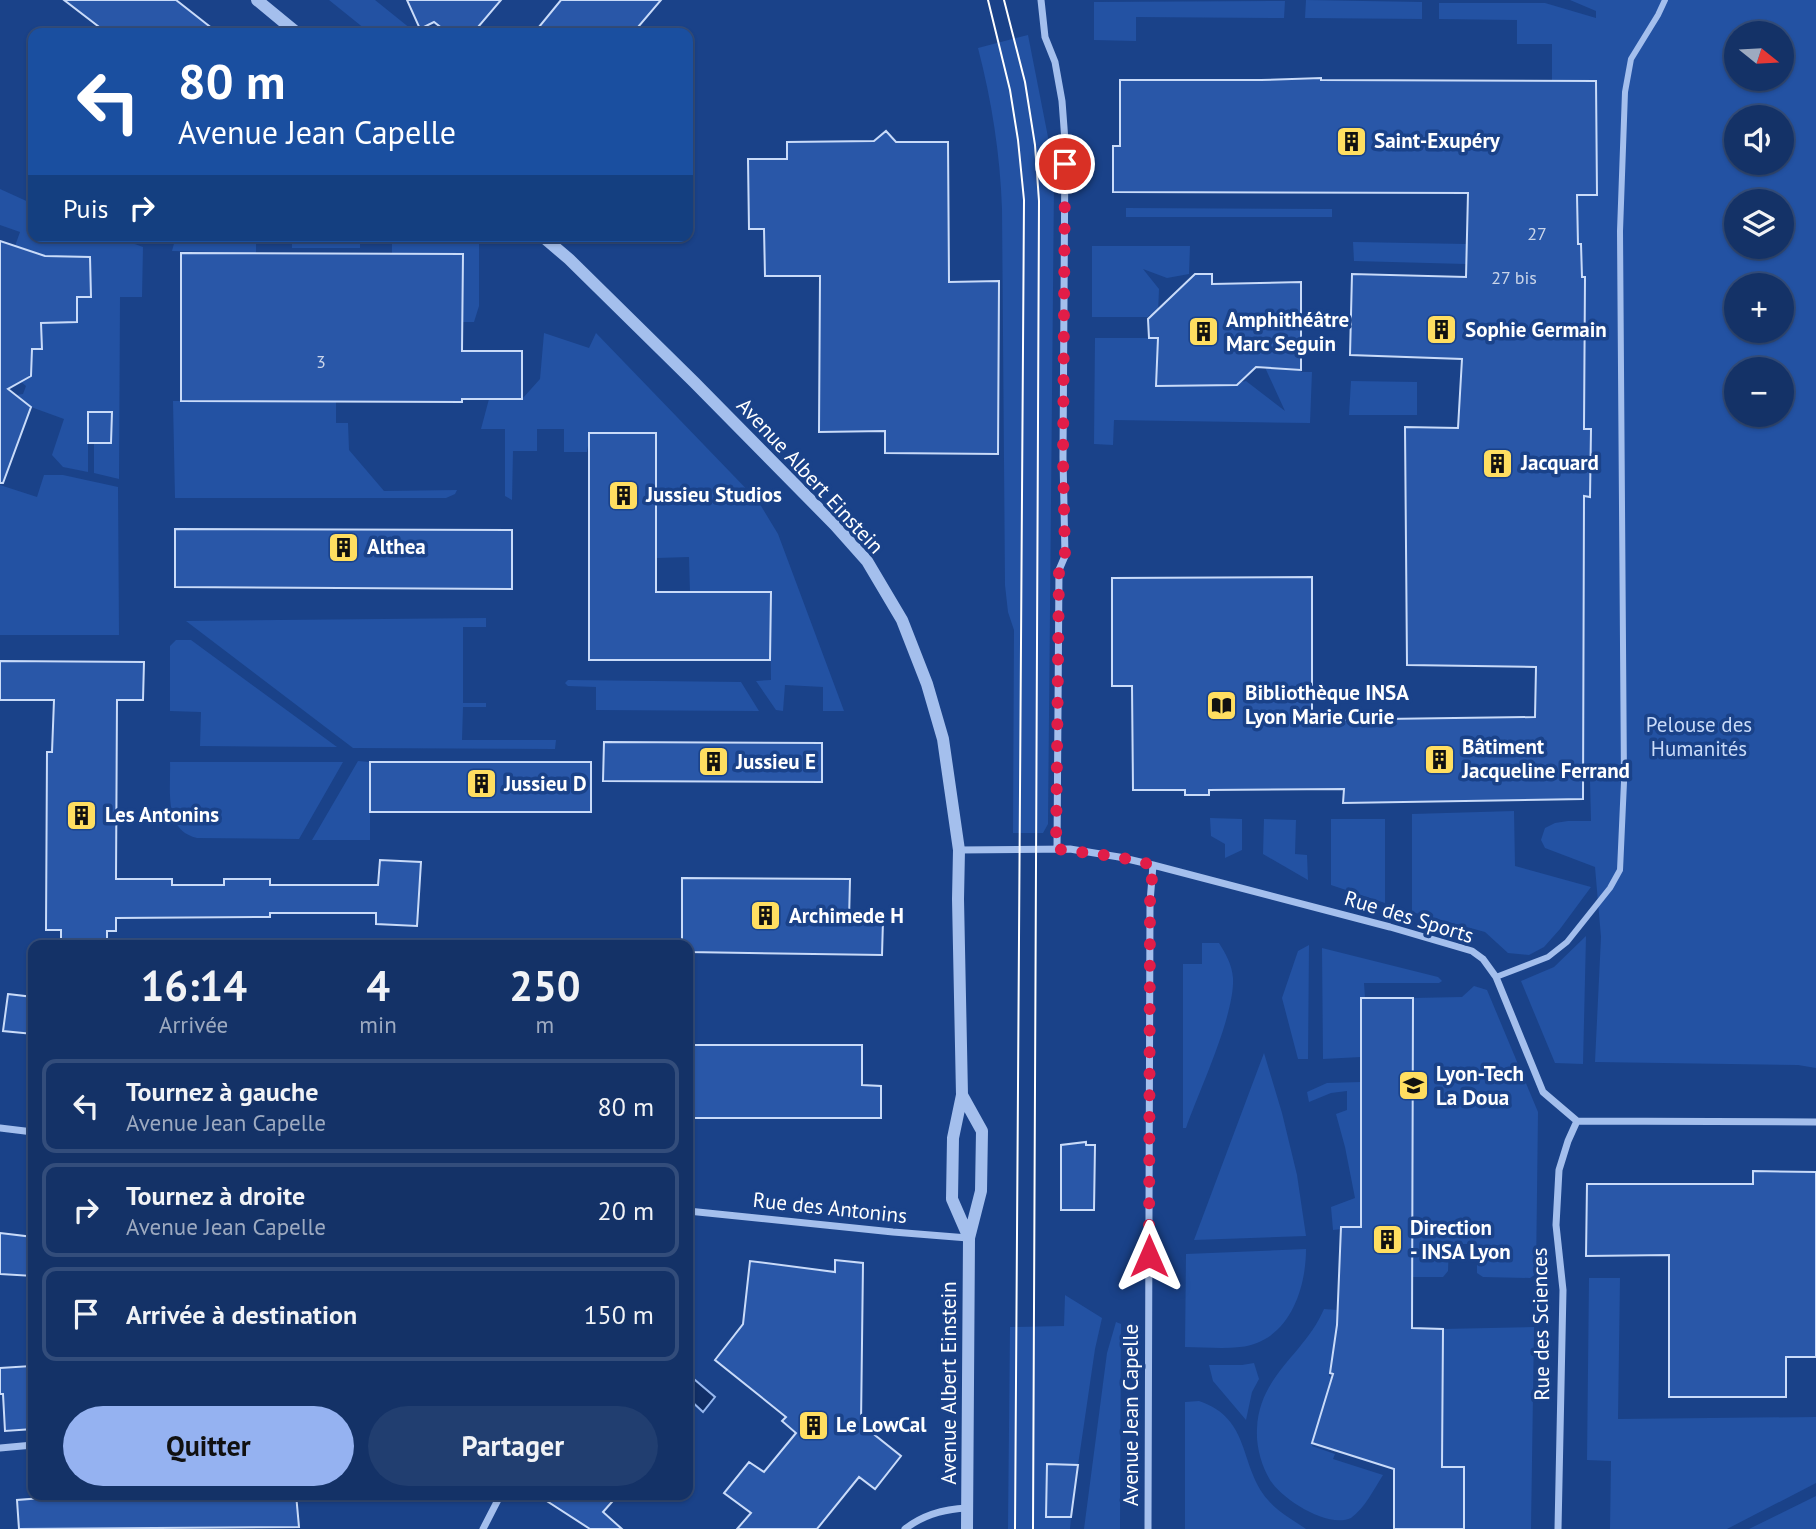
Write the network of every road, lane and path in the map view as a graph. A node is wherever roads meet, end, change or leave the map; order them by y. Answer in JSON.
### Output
{"nodes":[{"id":1,"x":257,"y":0,"type":"edge"},
{"id":2,"x":1041,"y":0,"type":"edge"},
{"id":3,"x":1665,"y":0,"type":"edge"},
{"id":4,"x":291,"y":28,"type":"edge"},
{"id":5,"x":549,"y":242,"type":"edge"},
{"id":6,"x":1056,"y":849,"type":"junction"},
{"id":7,"x":959,"y":850,"type":"junction"},
{"id":8,"x":1153,"y":865,"type":"junction"},
{"id":9,"x":1496,"y":977,"type":"junction"},
{"id":10,"x":962,"y":1095,"type":"junction"},
{"id":11,"x":1577,"y":1121,"type":"junction"},
{"id":12,"x":1816,"y":1122,"type":"edge"},
{"id":13,"x":0,"y":1128,"type":"edge"},
{"id":14,"x":28,"y":1131,"type":"edge"},
{"id":15,"x":693,"y":1212,"type":"edge"},
{"id":16,"x":969,"y":1238,"type":"junction"},
{"id":17,"x":28,"y":1446,"type":"edge"},
{"id":18,"x":0,"y":1448,"type":"edge"},
{"id":19,"x":498,"y":1500,"type":"edge"},
{"id":20,"x":967,"y":1508,"type":"junction"},
{"id":21,"x":483,"y":1529,"type":"edge"},
{"id":22,"x":905,"y":1529,"type":"edge"},
{"id":23,"x":967,"y":1529,"type":"edge"},
{"id":24,"x":1148,"y":1529,"type":"edge"},
{"id":25,"x":1558,"y":1529,"type":"edge"}],
"edges":[{"from":1,"to":4,"type":"street"},
{"from":2,"to":6,"type":"street"},
{"from":3,"to":9,"type":"street"},
{"from":5,"to":7,"type":"street","name":"Avenue Albert Einstein"},
{"from":6,"to":7,"type":"street"},
{"from":6,"to":8,"type":"street"},
{"from":7,"to":10,"type":"street","name":"Avenue Albert Einstein"},
{"from":8,"to":9,"type":"street","name":"Rue des Sports"},
{"from":8,"to":24,"type":"street","name":"Avenue Jean Capelle"},
{"from":9,"to":11,"type":"street","name":"Rue des Sports"},
{"from":10,"to":16,"type":"street","name":"Avenue Albert Einstein"},
{"from":10,"to":16,"type":"street","name":"Avenue Albert Einstein"},
{"from":11,"to":12,"type":"street"},
{"from":11,"to":25,"type":"street","name":"Rue des Sciences"},
{"from":13,"to":14,"type":"street"},
{"from":15,"to":16,"type":"street","name":"Rue des Antonins"},
{"from":16,"to":20,"type":"street","name":"Avenue Albert Einstein"},
{"from":17,"to":18,"type":"street"},
{"from":19,"to":21,"type":"street"},
{"from":20,"to":22,"type":"street"},
{"from":20,"to":23,"type":"street","name":"Avenue Albert Einstein"}]}
